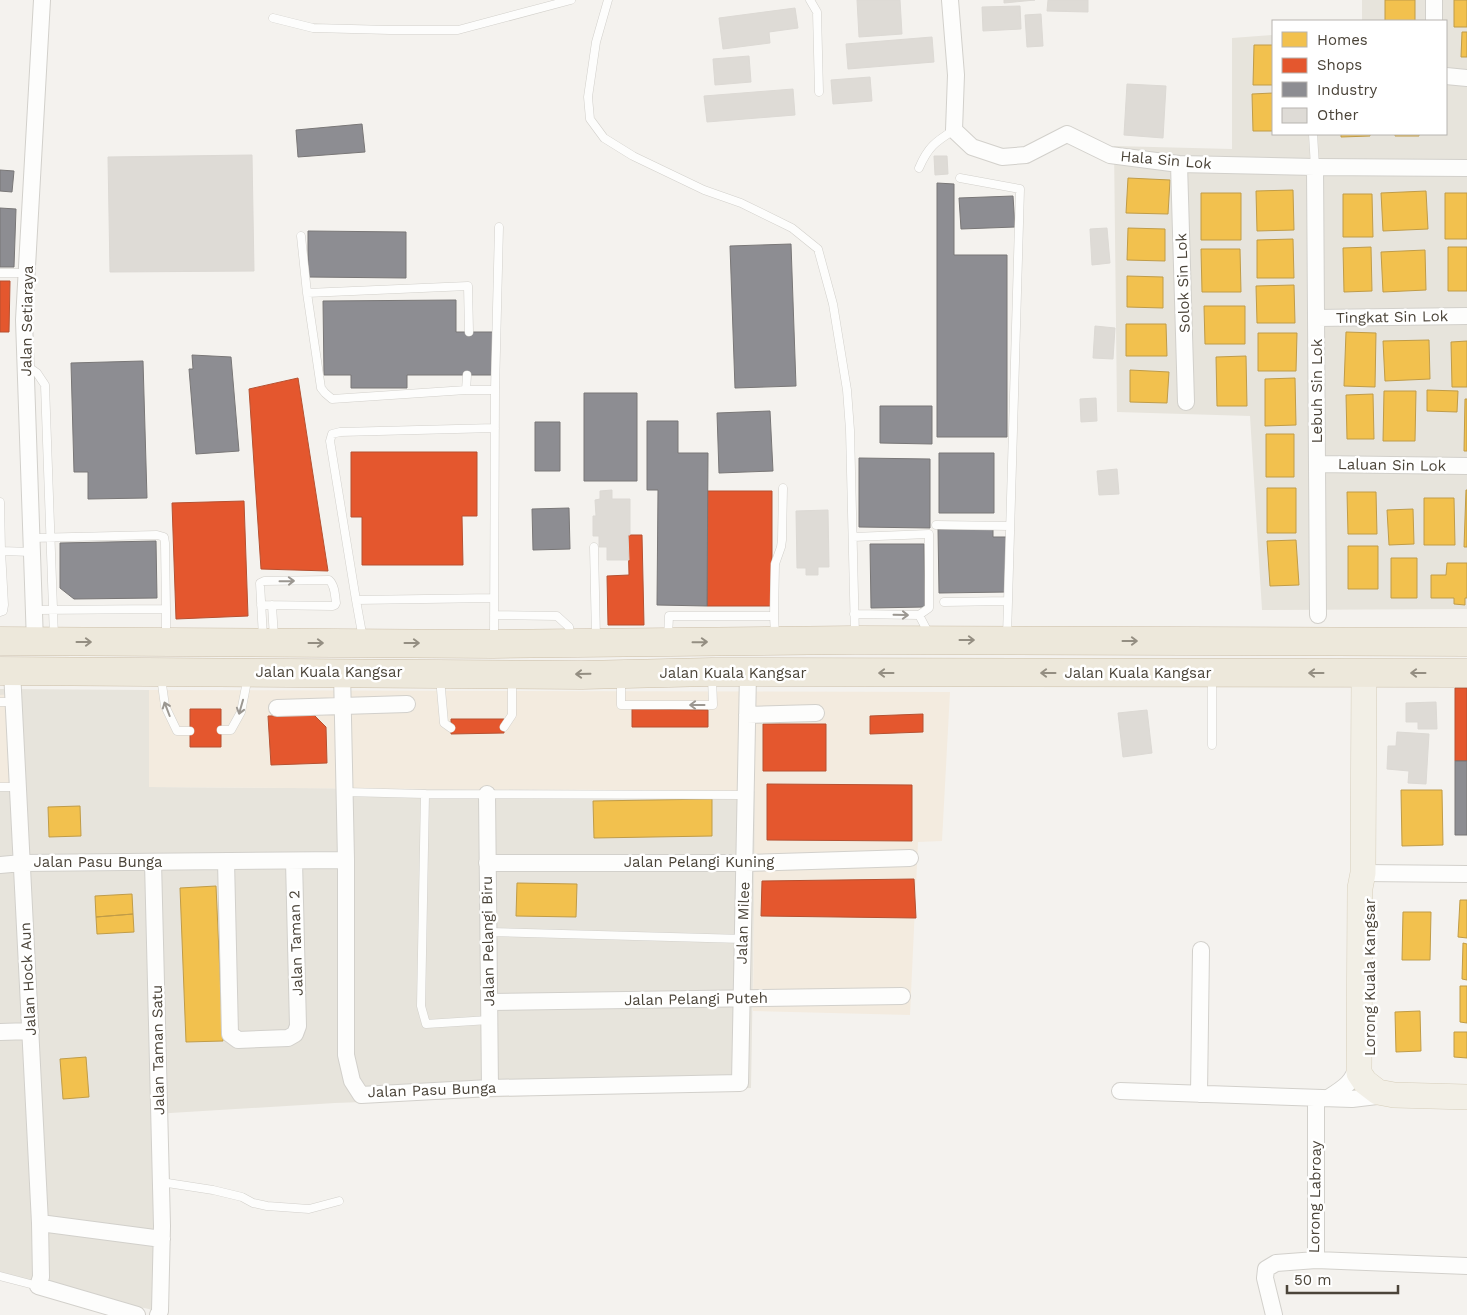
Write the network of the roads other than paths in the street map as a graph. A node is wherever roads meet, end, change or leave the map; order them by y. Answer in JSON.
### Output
{"nodes":[{"id":1,"x":42,"y":0,"type":"edge"},
{"id":2,"x":571,"y":0,"type":"edge"},
{"id":3,"x":608,"y":0,"type":"edge"},
{"id":4,"x":810,"y":0,"type":"edge"},
{"id":5,"x":950,"y":0,"type":"edge"},
{"id":6,"x":1434,"y":0,"type":"edge"},
{"id":7,"x":273,"y":18,"type":"dead end"},
{"id":8,"x":1434,"y":20,"type":"edge"},
{"id":9,"x":1447,"y":76,"type":"edge"},
{"id":10,"x":1467,"y":78,"type":"edge"},
{"id":11,"x":819,"y":92,"type":"dead end"},
{"id":12,"x":954,"y":130,"type":"junction"},
{"id":13,"x":1313,"y":135,"type":"edge"},
{"id":14,"x":1179,"y":164,"type":"junction"},
{"id":15,"x":1315,"y":167,"type":"junction"},
{"id":16,"x":919,"y":168,"type":"dead end"},
{"id":17,"x":1467,"y":168,"type":"edge"},
{"id":18,"x":960,"y":178,"type":"dead end"},
{"id":19,"x":499,"y":227,"type":"dead end"},
{"id":20,"x":302,"y":236,"type":"dead end"},
{"id":21,"x":0,"y":273,"type":"edge"},
{"id":22,"x":27,"y":273,"type":"junction"},
{"id":23,"x":307,"y":293,"type":"junction"},
{"id":24,"x":1467,"y":316,"type":"edge"},
{"id":25,"x":1317,"y":318,"type":"junction"},
{"id":26,"x":469,"y":332,"type":"dead end"},
{"id":27,"x":26,"y":365,"type":"junction"},
{"id":28,"x":467,"y":375,"type":"dead end"},
{"id":29,"x":466,"y":390,"type":"junction"},
{"id":30,"x":495,"y":390,"type":"junction"},
{"id":31,"x":1186,"y":402,"type":"dead end"},
{"id":32,"x":495,"y":428,"type":"junction"},
{"id":33,"x":1317,"y":464,"type":"junction"},
{"id":34,"x":1467,"y":466,"type":"edge"},
{"id":35,"x":783,"y":488,"type":"dead end"},
{"id":36,"x":0,"y":502,"type":"edge"},
{"id":37,"x":936,"y":525,"type":"dead end"},
{"id":38,"x":1010,"y":526,"type":"junction"},
{"id":39,"x":50,"y":537,"type":"junction"},
{"id":40,"x":852,"y":537,"type":"junction"},
{"id":41,"x":32,"y":545,"type":"junction"},
{"id":42,"x":594,"y":547,"type":"dead end"},
{"id":43,"x":1,"y":551,"type":"edge"},
{"id":44,"x":494,"y":598,"type":"junction"},
{"id":45,"x":356,"y":600,"type":"junction"},
{"id":46,"x":1008,"y":601,"type":"junction"},
{"id":47,"x":944,"y":602,"type":"dead end"},
{"id":48,"x":261,"y":605,"type":"junction"},
{"id":49,"x":272,"y":605,"type":"junction"},
{"id":50,"x":166,"y":609,"type":"junction"},
{"id":51,"x":35,"y":610,"type":"junction"},
{"id":52,"x":53,"y":610,"type":"junction"},
{"id":53,"x":0,"y":612,"type":"edge"},
{"id":54,"x":494,"y":615,"type":"junction"},
{"id":55,"x":918,"y":615,"type":"junction"},
{"id":56,"x":1318,"y":615,"type":"dead end"},
{"id":57,"x":855,"y":627,"type":"junction"},
{"id":58,"x":774,"y":628,"type":"junction"},
{"id":59,"x":933,"y":640,"type":"junction"},
{"id":60,"x":1007,"y":641,"type":"junction"},
{"id":61,"x":0,"y":642,"type":"edge"},
{"id":62,"x":45,"y":642,"type":"junction"},
{"id":63,"x":166,"y":642,"type":"junction"},
{"id":64,"x":1251,"y":642,"type":"junction"},
{"id":65,"x":1465,"y":642,"type":"edge"},
{"id":66,"x":269,"y":643,"type":"junction"},
{"id":67,"x":364,"y":643,"type":"junction"},
{"id":68,"x":584,"y":643,"type":"junction"},
{"id":69,"x":493,"y":644,"type":"junction"},
{"id":70,"x":6,"y":671,"type":"edge"},
{"id":71,"x":160,"y":672,"type":"junction"},
{"id":72,"x":249,"y":672,"type":"junction"},
{"id":73,"x":342,"y":672,"type":"junction"},
{"id":74,"x":440,"y":673,"type":"junction"},
{"id":75,"x":748,"y":673,"type":"junction"},
{"id":76,"x":1212,"y":673,"type":"junction"},
{"id":77,"x":1364,"y":673,"type":"junction"},
{"id":78,"x":1467,"y":673,"type":"edge"},
{"id":79,"x":512,"y":674,"type":"junction"},
{"id":80,"x":6,"y":702,"type":"edge"},
{"id":81,"x":406,"y":704,"type":"dead end"},
{"id":82,"x":343,"y":706,"type":"junction"},
{"id":83,"x":277,"y":708,"type":"dead end"},
{"id":84,"x":816,"y":713,"type":"dead end"},
{"id":85,"x":747,"y":715,"type":"junction"},
{"id":86,"x":504,"y":727,"type":"dead end"},
{"id":87,"x":451,"y":728,"type":"dead end"},
{"id":88,"x":221,"y":730,"type":"dead end"},
{"id":89,"x":190,"y":731,"type":"dead end"},
{"id":90,"x":1212,"y":745,"type":"dead end"},
{"id":91,"x":0,"y":787,"type":"edge"},
{"id":92,"x":18,"y":787,"type":"junction"},
{"id":93,"x":344,"y":792,"type":"junction"},
{"id":94,"x":425,"y":794,"type":"junction"},
{"id":95,"x":487,"y":794,"type":"junction"},
{"id":96,"x":746,"y":795,"type":"junction"},
{"id":97,"x":910,"y":858,"type":"dead end"},
{"id":98,"x":346,"y":860,"type":"junction"},
{"id":99,"x":226,"y":861,"type":"junction"},
{"id":100,"x":294,"y":861,"type":"junction"},
{"id":101,"x":153,"y":862,"type":"junction"},
{"id":102,"x":22,"y":863,"type":"junction"},
{"id":103,"x":488,"y":863,"type":"junction"},
{"id":104,"x":745,"y":863,"type":"junction"},
{"id":105,"x":0,"y":864,"type":"edge"},
{"id":106,"x":1363,"y":873,"type":"junction"},
{"id":107,"x":1467,"y":874,"type":"edge"},
{"id":108,"x":488,"y":932,"type":"junction"},
{"id":109,"x":743,"y":939,"type":"junction"},
{"id":110,"x":1201,"y":950,"type":"dead end"},
{"id":111,"x":902,"y":996,"type":"dead end"},
{"id":112,"x":742,"y":998,"type":"junction"},
{"id":113,"x":489,"y":1002,"type":"junction"},
{"id":114,"x":489,"y":1020,"type":"junction"},
{"id":115,"x":31,"y":1031,"type":"junction"},
{"id":116,"x":0,"y":1032,"type":"edge"},
{"id":117,"x":1359,"y":1060,"type":"junction"},
{"id":118,"x":740,"y":1083,"type":"joint"},
{"id":119,"x":490,"y":1088,"type":"junction"},
{"id":120,"x":1467,"y":1088,"type":"edge"},
{"id":121,"x":1120,"y":1090,"type":"dead end"},
{"id":122,"x":1199,"y":1094,"type":"junction"},
{"id":123,"x":1394,"y":1095,"type":"junction"},
{"id":124,"x":1467,"y":1097,"type":"edge"},
{"id":125,"x":1322,"y":1098,"type":"junction"},
{"id":126,"x":161,"y":1182,"type":"junction"},
{"id":127,"x":339,"y":1201,"type":"dead end"},
{"id":128,"x":40,"y":1223,"type":"junction"},
{"id":129,"x":162,"y":1239,"type":"junction"},
{"id":130,"x":1316,"y":1260,"type":"junction"},
{"id":131,"x":1467,"y":1266,"type":"edge"},
{"id":132,"x":0,"y":1276,"type":"edge"},
{"id":133,"x":38,"y":1286,"type":"junction"},
{"id":134,"x":137,"y":1315,"type":"edge"},
{"id":135,"x":158,"y":1315,"type":"edge"},
{"id":136,"x":1274,"y":1315,"type":"edge"}],
"edges":[{"from":1,"to":22,"type":"street","name":"Jalan Setiaraya"},
{"from":2,"to":7,"type":"lane"},
{"from":3,"to":40,"type":"lane"},
{"from":4,"to":11,"type":"lane"},
{"from":5,"to":12,"type":"street"},
{"from":6,"to":8,"type":"street"},
{"from":9,"to":10,"type":"street"},
{"from":12,"to":14,"type":"street","name":"Hala Sin Lok"},
{"from":12,"to":16,"type":"lane"},
{"from":13,"to":15,"type":"lane"},
{"from":14,"to":15,"type":"street","name":"Hala Sin Lok"},
{"from":14,"to":31,"type":"street","name":"Solok Sin Lok"},
{"from":15,"to":17,"type":"street","name":"Hala Sin Lok"},
{"from":15,"to":25,"type":"street","name":"Lebuh Sin Lok"},
{"from":18,"to":38,"type":"lane"},
{"from":19,"to":30,"type":"lane"},
{"from":20,"to":23,"type":"lane"},
{"from":21,"to":22,"type":"lane"},
{"from":22,"to":27,"type":"street","name":"Jalan Setiaraya"},
{"from":23,"to":26,"type":"lane"},
{"from":23,"to":29,"type":"lane"},
{"from":24,"to":25,"type":"street","name":"Tingkat Sin Lok"},
{"from":25,"to":33,"type":"street","name":"Lebuh Sin Lok"},
{"from":27,"to":39,"type":"lane"},
{"from":27,"to":41,"type":"street","name":"Jalan Setiaraya"},
{"from":28,"to":29,"type":"lane"},
{"from":29,"to":30,"type":"lane"},
{"from":30,"to":32,"type":"lane"},
{"from":32,"to":44,"type":"lane"},
{"from":32,"to":45,"type":"lane"},
{"from":33,"to":34,"type":"street","name":"Laluan Sin Lok"},
{"from":33,"to":56,"type":"street","name":"Lebuh Sin Lok"},
{"from":35,"to":58,"type":"lane"},
{"from":36,"to":43,"type":"lane"},
{"from":37,"to":38,"type":"lane"},
{"from":38,"to":46,"type":"lane"},
{"from":39,"to":41,"type":"lane"},
{"from":39,"to":50,"type":"lane"},
{"from":39,"to":52,"type":"lane"},
{"from":40,"to":55,"type":"lane"},
{"from":40,"to":57,"type":"lane"},
{"from":41,"to":43,"type":"lane"},
{"from":41,"to":51,"type":"street","name":"Jalan Setiaraya"},
{"from":42,"to":68,"type":"lane"},
{"from":43,"to":53,"type":"lane"},
{"from":44,"to":45,"type":"lane"},
{"from":44,"to":54,"type":"lane"},
{"from":45,"to":67,"type":"lane"},
{"from":46,"to":47,"type":"lane"},
{"from":46,"to":60,"type":"lane"},
{"from":48,"to":49,"type":"lane"},
{"from":48,"to":49,"type":"lane","one_way":true},
{"from":48,"to":66,"type":"lane"},
{"from":49,"to":66,"type":"lane"},
{"from":50,"to":52,"type":"lane"},
{"from":50,"to":63,"type":"lane"},
{"from":51,"to":52,"type":"lane"},
{"from":51,"to":62,"type":"street","name":"Jalan Setiaraya"},
{"from":52,"to":62,"type":"lane"},
{"from":54,"to":68,"type":"lane"},
{"from":54,"to":69,"type":"lane"},
{"from":57,"to":55,"type":"lane","one_way":true},
{"from":55,"to":59,"type":"lane"},
{"from":57,"to":58,"type":"highway","name":"Jalan Kuala Kangsar"},
{"from":57,"to":59,"type":"highway","name":"Jalan Kuala Kangsar"},
{"from":58,"to":68,"type":"highway","name":"Jalan Kuala Kangsar"},
{"from":59,"to":60,"type":"highway","name":"Jalan Kuala Kangsar","one_way":true},
{"from":60,"to":64,"type":"highway","name":"Jalan Kuala Kangsar","one_way":true},
{"from":61,"to":62,"type":"highway","name":"Jalan Kuala Kangsar"},
{"from":62,"to":63,"type":"highway","name":"Jalan Kuala Kangsar","one_way":true},
{"from":63,"to":66,"type":"highway","name":"Jalan Kuala Kangsar"},
{"from":64,"to":65,"type":"highway","name":"Jalan Kuala Kangsar"},
{"from":64,"to":77,"type":"highway"},
{"from":65,"to":77,"type":"highway"},
{"from":66,"to":67,"type":"highway","name":"Jalan Kuala Kangsar","one_way":true},
{"from":67,"to":69,"type":"highway","name":"Jalan Kuala Kangsar","one_way":true},
{"from":68,"to":69,"type":"highway","name":"Jalan Kuala Kangsar"},
{"from":70,"to":71,"type":"highway","name":"Jalan Kuala Kangsar"},
{"from":70,"to":80,"type":"street","name":"Jalan Hock Aun"},
{"from":71,"to":72,"type":"highway","name":"Jalan Kuala Kangsar"},
{"from":89,"to":71,"type":"lane","one_way":true},
{"from":72,"to":73,"type":"highway","name":"Jalan Kuala Kangsar"},
{"from":72,"to":88,"type":"lane","one_way":true},
{"from":73,"to":74,"type":"highway","name":"Jalan Kuala Kangsar"},
{"from":73,"to":82,"type":"street","name":"Jalan Pasu Bunga"},
{"from":74,"to":79,"type":"highway","name":"Jalan Kuala Kangsar"},
{"from":74,"to":87,"type":"lane"},
{"from":76,"to":75,"type":"highway","name":"Jalan Kuala Kangsar","one_way":true},
{"from":75,"to":79,"type":"highway","name":"Jalan Kuala Kangsar","one_way":true},
{"from":75,"to":85,"type":"street","name":"Jalan Milee"},
{"from":77,"to":76,"type":"highway","name":"Jalan Kuala Kangsar","one_way":true},
{"from":76,"to":90,"type":"lane"},
{"from":78,"to":77,"type":"highway","name":"Jalan Kuala Kangsar","one_way":true},
{"from":77,"to":106,"type":"main road","name":"Lorong Kuala Kangsar"},
{"from":79,"to":86,"type":"lane"},
{"from":80,"to":92,"type":"street","name":"Jalan Hock Aun"},
{"from":81,"to":82,"type":"street"},
{"from":82,"to":83,"type":"street"},
{"from":82,"to":93,"type":"street","name":"Jalan Pasu Bunga"},
{"from":84,"to":85,"type":"street"},
{"from":85,"to":96,"type":"street","name":"Jalan Milee"},
{"from":91,"to":92,"type":"lane"},
{"from":92,"to":102,"type":"street","name":"Jalan Hock Aun"},
{"from":93,"to":94,"type":"lane"},
{"from":93,"to":98,"type":"street","name":"Jalan Pasu Bunga"},
{"from":94,"to":95,"type":"lane"},
{"from":94,"to":114,"type":"lane"},
{"from":95,"to":96,"type":"lane"},
{"from":95,"to":103,"type":"street","name":"Jalan Pelangi Biru"},
{"from":96,"to":104,"type":"street","name":"Jalan Milee"},
{"from":97,"to":104,"type":"street","name":"Jalan Pelangi Kuning"},
{"from":98,"to":100,"type":"street","name":"Jalan Pasu Bunga"},
{"from":98,"to":119,"type":"street","name":"Jalan Pasu Bunga"},
{"from":99,"to":100,"type":"street","name":"Jalan Pasu Bunga"},
{"from":99,"to":100,"type":"street","name":"Jalan Taman 2"},
{"from":99,"to":101,"type":"street","name":"Jalan Pasu Bunga"},
{"from":101,"to":102,"type":"street","name":"Jalan Pasu Bunga"},
{"from":101,"to":126,"type":"street","name":"Jalan Taman Satu"},
{"from":102,"to":105,"type":"street","name":"Jalan Pasu Bunga"},
{"from":102,"to":115,"type":"street","name":"Jalan Hock Aun"},
{"from":103,"to":104,"type":"street","name":"Jalan Pelangi Kuning"},
{"from":103,"to":108,"type":"street","name":"Jalan Pelangi Biru"},
{"from":104,"to":109,"type":"street","name":"Jalan Milee"},
{"from":106,"to":107,"type":"street"},
{"from":106,"to":117,"type":"main road","name":"Lorong Kuala Kangsar"},
{"from":106,"to":120,"type":"main road","name":"Lorong Kuala Kangsar"},
{"from":108,"to":109,"type":"lane"},
{"from":108,"to":113,"type":"street","name":"Jalan Pelangi Biru"},
{"from":109,"to":112,"type":"street","name":"Jalan Milee"},
{"from":110,"to":122,"type":"street"},
{"from":111,"to":112,"type":"street","name":"Jalan Pelangi Puteh"},
{"from":112,"to":113,"type":"street","name":"Jalan Pelangi Puteh"},
{"from":112,"to":118,"type":"street","name":"Jalan Milee"},
{"from":113,"to":114,"type":"street","name":"Jalan Pelangi Biru"},
{"from":114,"to":119,"type":"street","name":"Jalan Pelangi Biru"},
{"from":115,"to":116,"type":"street"},
{"from":115,"to":128,"type":"street","name":"Jalan Hock Aun"},
{"from":117,"to":123,"type":"main road","name":"Lorong Kuala Kangsar"},
{"from":117,"to":125,"type":"street"},
{"from":118,"to":119,"type":"street","name":"Jalan Pasu Bunga"},
{"from":121,"to":122,"type":"street"},
{"from":122,"to":125,"type":"street"},
{"from":123,"to":124,"type":"main road","name":"Lorong Kuala Kangsar"},
{"from":123,"to":125,"type":"street"},
{"from":125,"to":130,"type":"street","name":"Lorong Labroay"},
{"from":126,"to":127,"type":"lane"},
{"from":126,"to":129,"type":"street","name":"Jalan Taman Satu"},
{"from":128,"to":129,"type":"street"},
{"from":128,"to":133,"type":"street","name":"Jalan Hock Aun"},
{"from":129,"to":135,"type":"street","name":"Jalan Taman Satu"},
{"from":130,"to":131,"type":"street"},
{"from":130,"to":136,"type":"street","name":"Lorong Labroay"},
{"from":132,"to":133,"type":"lane"},
{"from":133,"to":134,"type":"street"}]}
